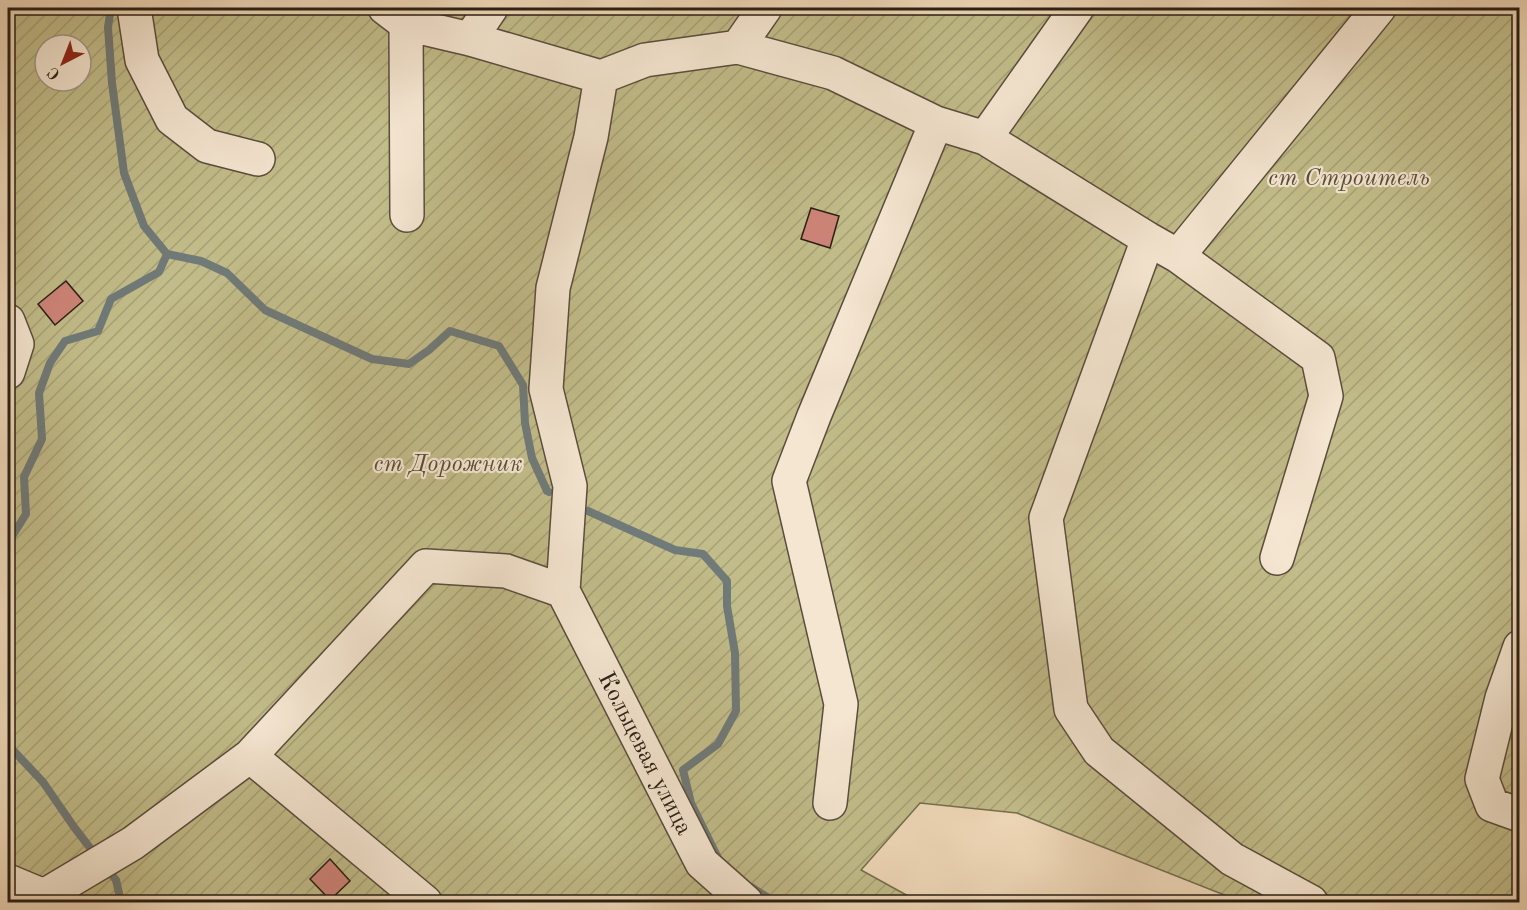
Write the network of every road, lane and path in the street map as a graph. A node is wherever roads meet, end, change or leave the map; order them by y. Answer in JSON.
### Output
{"nodes":[{"id":1,"x":134,"y":8,"type":"edge"},
{"id":2,"x":491,"y":8,"type":"edge"},
{"id":3,"x":765,"y":8,"type":"edge"},
{"id":4,"x":1077,"y":8,"type":"edge"},
{"id":5,"x":1379,"y":8,"type":"edge"},
{"id":6,"x":395,"y":16,"type":"edge"},
{"id":7,"x":470,"y":39,"type":"junction"},
{"id":8,"x":738,"y":47,"type":"junction"},
{"id":9,"x":600,"y":77,"type":"junction"},
{"id":10,"x":936,"y":123,"type":"junction"},
{"id":11,"x":986,"y":138,"type":"junction"},
{"id":12,"x":258,"y":159,"type":"dead end"},
{"id":13,"x":407,"y":215,"type":"dead end"},
{"id":14,"x":1148,"y":239,"type":"junction"},
{"id":15,"x":1179,"y":256,"type":"junction"},
{"id":16,"x":8,"y":321,"type":"edge"},
{"id":17,"x":8,"y":372,"type":"edge"},
{"id":18,"x":1277,"y":558,"type":"dead end"},
{"id":19,"x":563,"y":591,"type":"junction"},
{"id":20,"x":1520,"y":647,"type":"edge"},
{"id":21,"x":250,"y":756,"type":"junction"},
{"id":22,"x":830,"y":803,"type":"dead end"},
{"id":23,"x":1520,"y":815,"type":"edge"},
{"id":24,"x":8,"y":881,"type":"edge"},
{"id":25,"x":44,"y":899,"type":"edge"},
{"id":26,"x":425,"y":903,"type":"edge"},
{"id":27,"x":746,"y":903,"type":"edge"},
{"id":28,"x":1311,"y":903,"type":"edge"}],
"edges":[{"from":1,"to":12,"type":"street"},
{"from":2,"to":7,"type":"street"},
{"from":3,"to":8,"type":"street"},
{"from":4,"to":11,"type":"street"},
{"from":5,"to":15,"type":"street"},
{"from":6,"to":7,"type":"street"},
{"from":6,"to":13,"type":"street"},
{"from":7,"to":9,"type":"street"},
{"from":8,"to":9,"type":"street"},
{"from":8,"to":10,"type":"street"},
{"from":9,"to":19,"type":"street"},
{"from":10,"to":11,"type":"street"},
{"from":10,"to":22,"type":"street"},
{"from":11,"to":14,"type":"street"},
{"from":14,"to":15,"type":"street"},
{"from":14,"to":28,"type":"street"},
{"from":15,"to":18,"type":"street"},
{"from":16,"to":17,"type":"street"},
{"from":19,"to":21,"type":"street"},
{"from":19,"to":27,"type":"street","name":"Кольцевая улица"},
{"from":20,"to":23,"type":"street"},
{"from":21,"to":25,"type":"street"},
{"from":21,"to":26,"type":"street"},
{"from":24,"to":25,"type":"street"}]}
